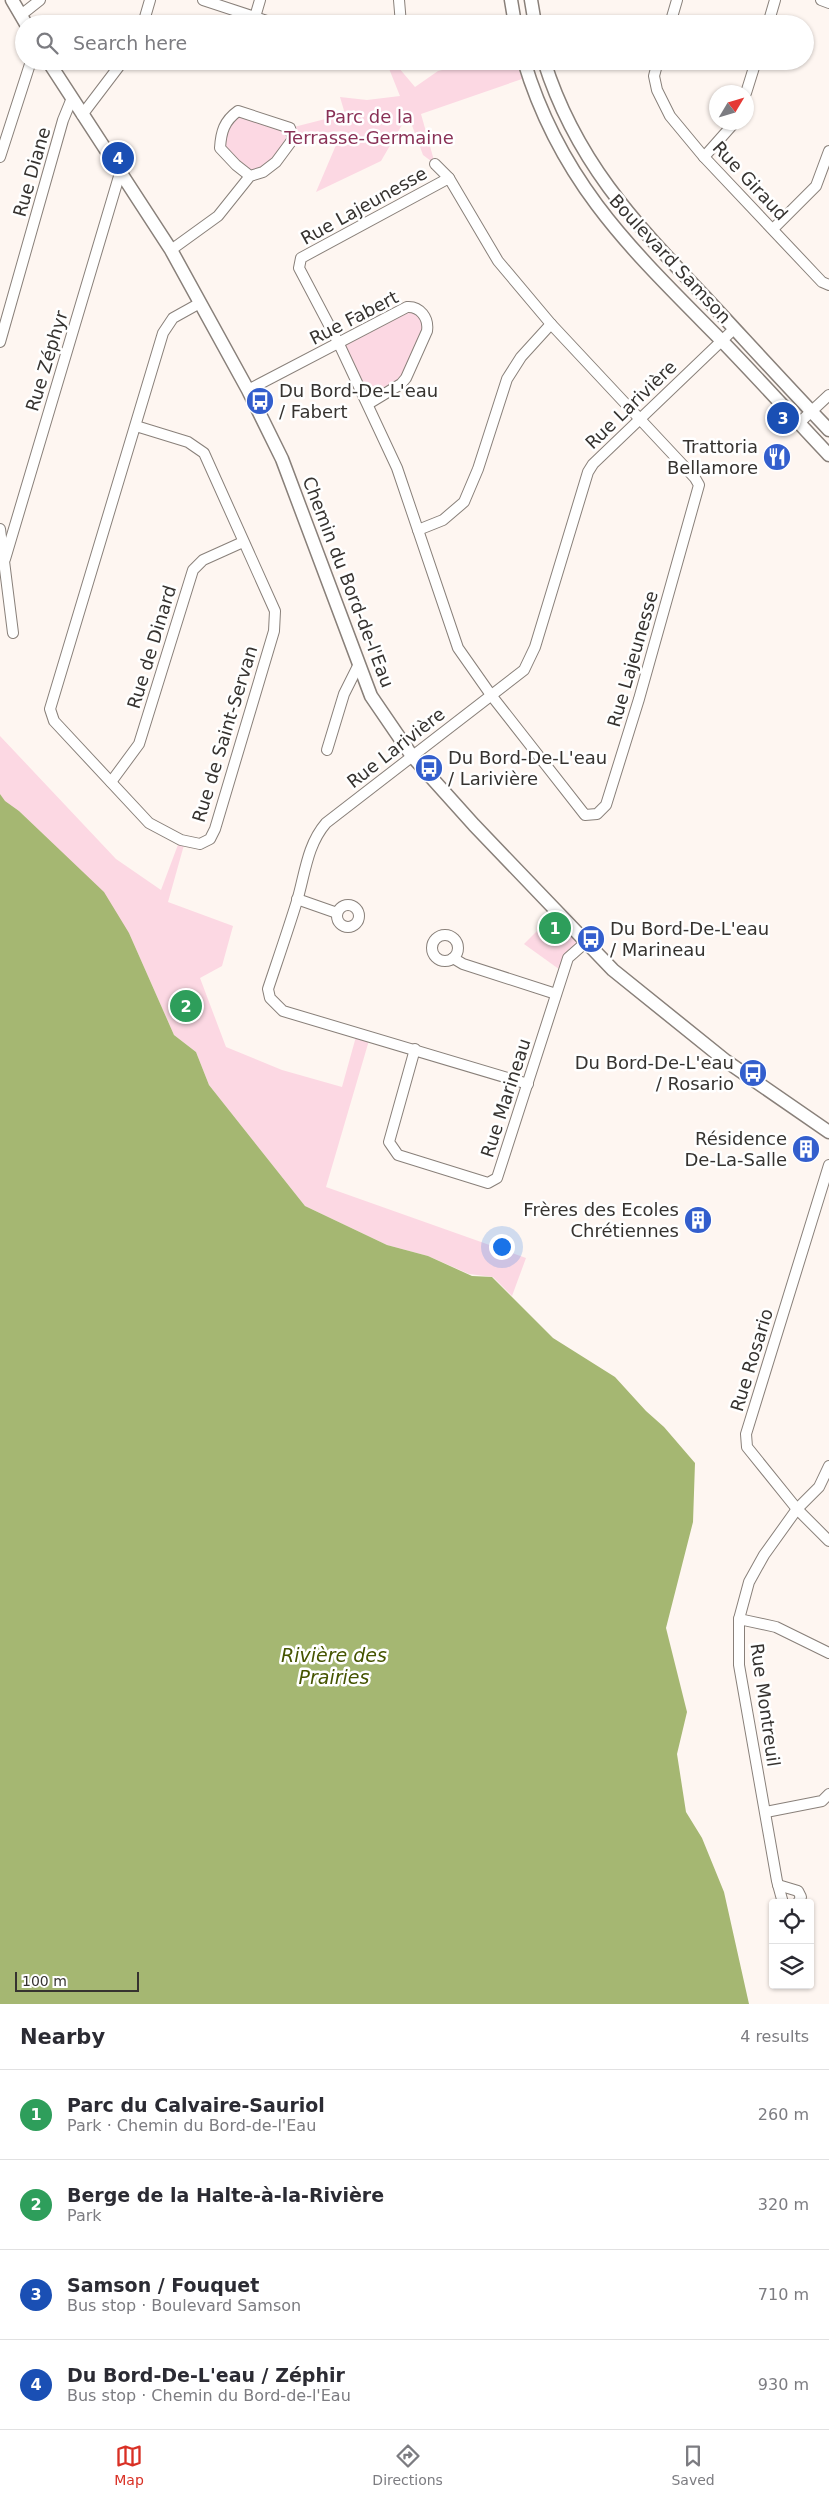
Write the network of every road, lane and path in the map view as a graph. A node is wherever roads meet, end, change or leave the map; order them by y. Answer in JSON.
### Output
{"nodes":[{"id":1,"x":12,"y":0,"type":"edge"},
{"id":2,"x":40,"y":0,"type":"edge"},
{"id":3,"x":150,"y":0,"type":"edge"},
{"id":4,"x":202,"y":0,"type":"edge"},
{"id":5,"x":260,"y":0,"type":"edge"},
{"id":6,"x":399,"y":0,"type":"edge"},
{"id":7,"x":511,"y":0,"type":"edge"},
{"id":8,"x":531,"y":0,"type":"edge"},
{"id":9,"x":677,"y":0,"type":"edge"},
{"id":10,"x":775,"y":0,"type":"edge"},
{"id":11,"x":821,"y":0,"type":"edge"},
{"id":12,"x":829,"y":2,"type":"edge"},
{"id":13,"x":20,"y":15,"type":"edge"},
{"id":14,"x":27,"y":15,"type":"edge"},
{"id":15,"x":146,"y":15,"type":"edge"},
{"id":16,"x":249,"y":15,"type":"edge"},
{"id":17,"x":256,"y":15,"type":"edge"},
{"id":18,"x":400,"y":15,"type":"edge"},
{"id":19,"x":514,"y":15,"type":"edge"},
{"id":20,"x":534,"y":15,"type":"edge"},
{"id":21,"x":673,"y":15,"type":"edge"},
{"id":22,"x":771,"y":15,"type":"edge"},
{"id":23,"x":27,"y":70,"type":"edge"},
{"id":24,"x":54,"y":70,"type":"edge"},
{"id":25,"x":116,"y":70,"type":"edge"},
{"id":26,"x":528,"y":70,"type":"edge"},
{"id":27,"x":548,"y":70,"type":"edge"},
{"id":28,"x":656,"y":70,"type":"edge"},
{"id":29,"x":753,"y":70,"type":"edge"},
{"id":30,"x":748,"y":85,"type":"edge"},
{"id":31,"x":72,"y":98,"type":"junction"},
{"id":32,"x":82,"y":114,"type":"junction"},
{"id":33,"x":728,"y":130,"type":"edge"},
{"id":34,"x":829,"y":151,"type":"edge"},
{"id":35,"x":0,"y":157,"type":"edge"},
{"id":36,"x":704,"y":157,"type":"junction"},
{"id":37,"x":434,"y":164,"type":"dead end"},
{"id":38,"x":120,"y":173,"type":"junction"},
{"id":39,"x":250,"y":176,"type":"junction"},
{"id":40,"x":448,"y":178,"type":"junction"},
{"id":41,"x":773,"y":229,"type":"junction"},
{"id":42,"x":171,"y":250,"type":"junction"},
{"id":43,"x":829,"y":285,"type":"edge"},
{"id":44,"x":200,"y":303,"type":"junction"},
{"id":45,"x":551,"y":324,"type":"junction"},
{"id":46,"x":734,"y":329,"type":"junction"},
{"id":47,"x":722,"y":341,"type":"junction"},
{"id":48,"x":0,"y":342,"type":"edge"},
{"id":49,"x":339,"y":344,"type":"junction"},
{"id":50,"x":248,"y":390,"type":"junction"},
{"id":51,"x":829,"y":395,"type":"edge"},
{"id":52,"x":368,"y":404,"type":"junction"},
{"id":53,"x":812,"y":411,"type":"junction"},
{"id":54,"x":639,"y":418,"type":"junction"},
{"id":55,"x":799,"y":423,"type":"junction"},
{"id":56,"x":136,"y":426,"type":"junction"},
{"id":57,"x":829,"y":430,"type":"edge"},
{"id":58,"x":829,"y":455,"type":"edge"},
{"id":59,"x":0,"y":529,"type":"edge"},
{"id":60,"x":418,"y":530,"type":"junction"},
{"id":61,"x":243,"y":542,"type":"junction"},
{"id":62,"x":5,"y":558,"type":"junction"},
{"id":63,"x":13,"y":633,"type":"dead end"},
{"id":64,"x":358,"y":666,"type":"junction"},
{"id":65,"x":491,"y":695,"type":"junction"},
{"id":66,"x":327,"y":750,"type":"dead end"},
{"id":67,"x":412,"y":756,"type":"junction"},
{"id":68,"x":110,"y":782,"type":"junction"},
{"id":69,"x":297,"y":899,"type":"junction"},
{"id":70,"x":337,"y":913,"type":"dead end"},
{"id":71,"x":585,"y":942,"type":"junction"},
{"id":72,"x":453,"y":958,"type":"dead end"},
{"id":73,"x":556,"y":994,"type":"junction"},
{"id":74,"x":415,"y":1049,"type":"junction"},
{"id":75,"x":528,"y":1084,"type":"junction"},
{"id":76,"x":829,"y":1132,"type":"edge"},
{"id":77,"x":829,"y":1165,"type":"edge"},
{"id":78,"x":829,"y":1466,"type":"edge"},
{"id":79,"x":797,"y":1510,"type":"junction"},
{"id":80,"x":829,"y":1541,"type":"edge"},
{"id":81,"x":738,"y":1619,"type":"junction"},
{"id":82,"x":829,"y":1653,"type":"edge"},
{"id":83,"x":829,"y":1794,"type":"edge"},
{"id":84,"x":766,"y":1812,"type":"junction"},
{"id":85,"x":778,"y":1885,"type":"junction"},
{"id":86,"x":782,"y":1899,"type":"edge"},
{"id":87,"x":800,"y":1899,"type":"edge"}],
"edges":[{"from":1,"to":13,"type":"street"},
{"from":2,"to":14,"type":"street"},
{"from":3,"to":15,"type":"street"},
{"from":4,"to":16,"type":"street"},
{"from":5,"to":17,"type":"street"},
{"from":6,"to":18,"type":"street"},
{"from":7,"to":19,"type":"street"},
{"from":8,"to":20,"type":"street"},
{"from":9,"to":21,"type":"street"},
{"from":10,"to":22,"type":"street"},
{"from":11,"to":12,"type":"street"},
{"from":23,"to":35,"type":"street"},
{"from":24,"to":31,"type":"street","name":"Chemin du Bord-de-l'Eau"},
{"from":25,"to":32,"type":"street"},
{"from":26,"to":47,"type":"street","name":"Boulevard Samson"},
{"from":27,"to":46,"type":"street","name":"Boulevard Samson"},
{"from":28,"to":36,"type":"street","name":"Rue Giraud"},
{"from":29,"to":30,"type":"street"},
{"from":31,"to":32,"type":"street","name":"Chemin du Bord-de-l'Eau"},
{"from":31,"to":48,"type":"street","name":"Rue Diane"},
{"from":32,"to":38,"type":"street","name":"Chemin du Bord-de-l'Eau"},
{"from":33,"to":36,"type":"street"},
{"from":34,"to":41,"type":"street"},
{"from":36,"to":41,"type":"street","name":"Rue Giraud"},
{"from":37,"to":40,"type":"street","name":"Rue Lajeunesse"},
{"from":38,"to":42,"type":"street","name":"Chemin du Bord-de-l'Eau"},
{"from":38,"to":62,"type":"street","name":"Rue Zéphyr"},
{"from":39,"to":39,"type":"street"},
{"from":39,"to":42,"type":"street"},
{"from":40,"to":45,"type":"street","name":"Rue Lajeunesse"},
{"from":40,"to":49,"type":"street","name":"Rue Lajeunesse"},
{"from":41,"to":43,"type":"street","name":"Rue Giraud"},
{"from":42,"to":44,"type":"street","name":"Chemin du Bord-de-l'Eau"},
{"from":44,"to":50,"type":"street","name":"Chemin du Bord-de-l'Eau"},
{"from":44,"to":56,"type":"street","name":"Rue de Saint-Servan"},
{"from":45,"to":54,"type":"street","name":"Rue Lajeunesse"},
{"from":45,"to":60,"type":"street"},
{"from":46,"to":47,"type":"street","name":"Rue Larivière"},
{"from":46,"to":53,"type":"street","name":"Boulevard Samson"},
{"from":47,"to":54,"type":"street","name":"Rue Larivière"},
{"from":47,"to":55,"type":"street","name":"Boulevard Samson"},
{"from":49,"to":50,"type":"street","name":"Rue Fabert"},
{"from":49,"to":52,"type":"street","name":"Rue Lajeunesse"},
{"from":49,"to":52,"type":"street","name":"Rue Fabert"},
{"from":50,"to":64,"type":"street","name":"Chemin du Bord-de-l'Eau"},
{"from":51,"to":53,"type":"street"},
{"from":52,"to":60,"type":"street","name":"Rue Lajeunesse"},
{"from":53,"to":55,"type":"street"},
{"from":53,"to":57,"type":"street","name":"Boulevard Samson"},
{"from":54,"to":65,"type":"street","name":"Rue Larivière"},
{"from":54,"to":65,"type":"street","name":"Rue Lajeunesse"},
{"from":55,"to":58,"type":"street","name":"Boulevard Samson"},
{"from":56,"to":61,"type":"street","name":"Rue de Saint-Servan"},
{"from":56,"to":68,"type":"street","name":"Rue de Saint-Servan"},
{"from":59,"to":62,"type":"street"},
{"from":60,"to":65,"type":"street","name":"Rue Lajeunesse"},
{"from":61,"to":68,"type":"street","name":"Rue de Dinard"},
{"from":61,"to":68,"type":"street","name":"Rue de Saint-Servan"},
{"from":62,"to":63,"type":"street"},
{"from":64,"to":66,"type":"street"},
{"from":64,"to":67,"type":"street","name":"Chemin du Bord-de-l'Eau"},
{"from":65,"to":67,"type":"street","name":"Rue Larivière"},
{"from":67,"to":69,"type":"street","name":"Rue Larivière"},
{"from":67,"to":71,"type":"street","name":"Chemin du Bord-de-l'Eau"},
{"from":69,"to":70,"type":"street"},
{"from":69,"to":74,"type":"street","name":"Rue Larivière"},
{"from":71,"to":73,"type":"street","name":"Rue Marineau"},
{"from":71,"to":76,"type":"street","name":"Chemin du Bord-de-l'Eau"},
{"from":72,"to":73,"type":"street"},
{"from":73,"to":75,"type":"street","name":"Rue Marineau"},
{"from":74,"to":75,"type":"street","name":"Rue Larivière"},
{"from":74,"to":75,"type":"street","name":"Rue Marineau"},
{"from":77,"to":79,"type":"street","name":"Rue Rosario"},
{"from":78,"to":79,"type":"street","name":"Rue Montreuil"},
{"from":79,"to":80,"type":"street","name":"Rue Rosario"},
{"from":79,"to":81,"type":"street","name":"Rue Montreuil"},
{"from":81,"to":82,"type":"street"},
{"from":81,"to":84,"type":"street","name":"Rue Montreuil"},
{"from":83,"to":84,"type":"street"},
{"from":84,"to":85,"type":"street","name":"Rue Montreuil"},
{"from":85,"to":86,"type":"street","name":"Rue Montreuil"},
{"from":85,"to":87,"type":"street"}]}
